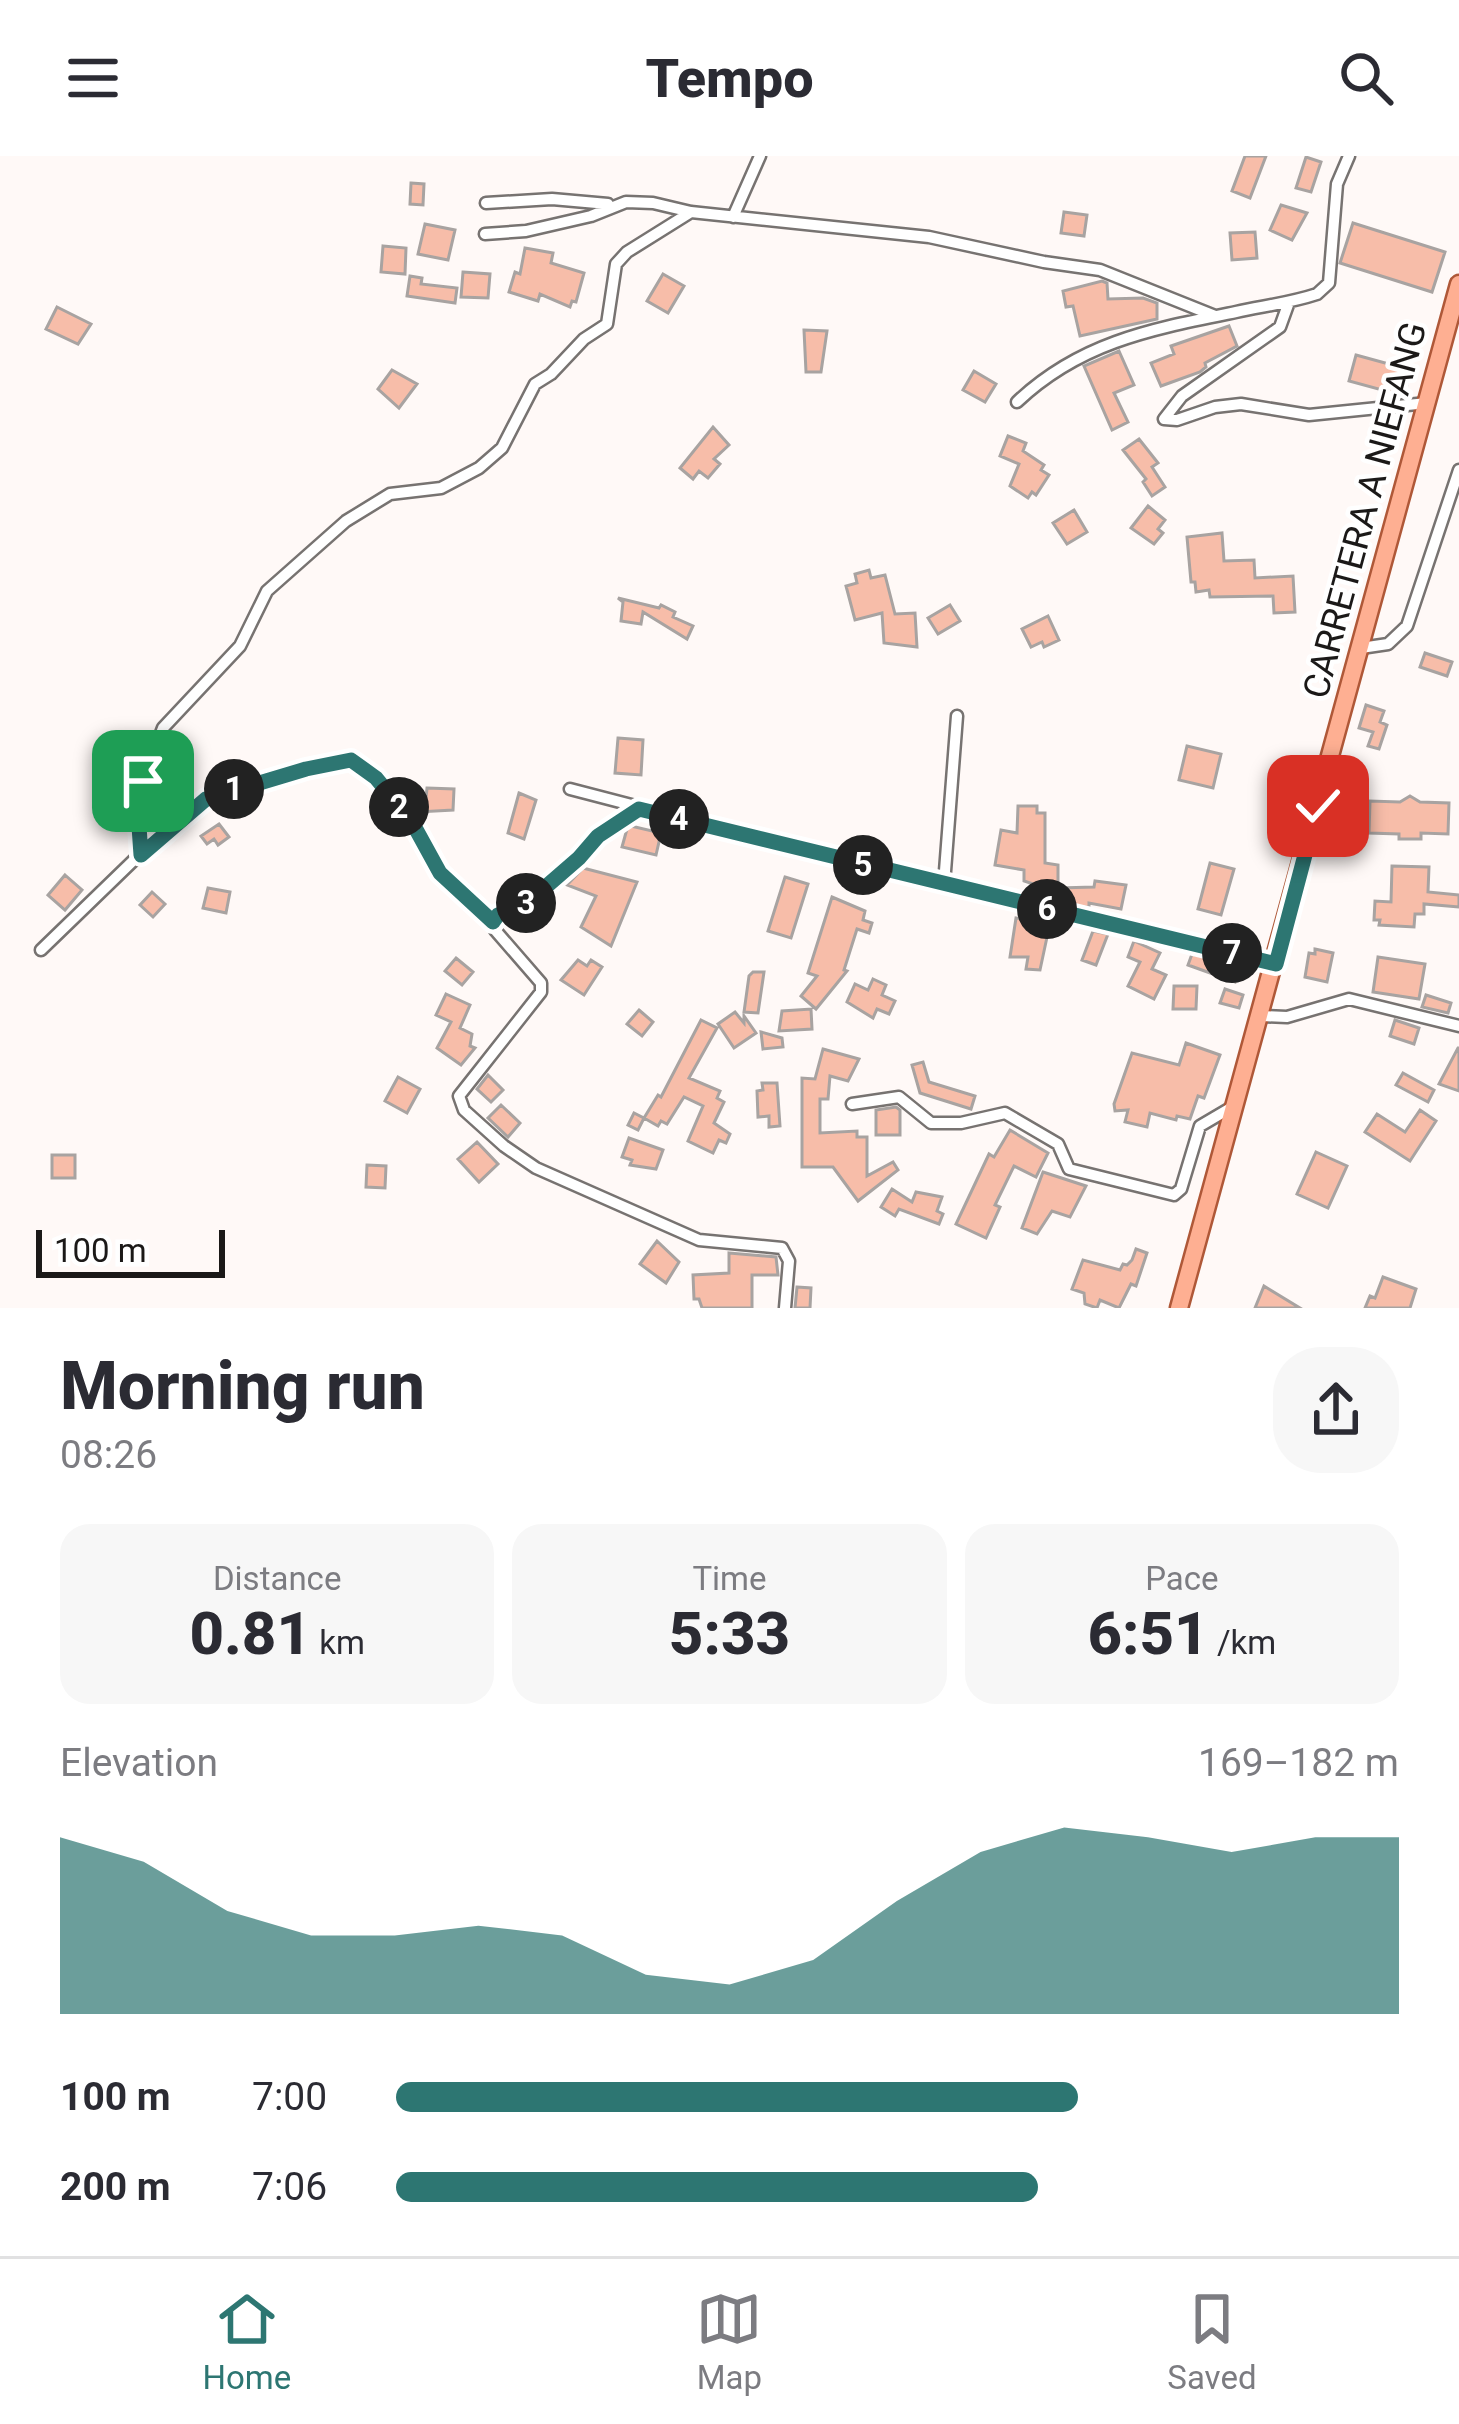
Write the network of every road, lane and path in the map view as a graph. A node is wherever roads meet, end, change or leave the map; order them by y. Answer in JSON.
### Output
{"nodes":[{"id":1,"x":760,"y":156,"type":"edge"},
{"id":2,"x":1349,"y":156,"type":"edge"},
{"id":3,"x":486,"y":203,"type":"dead end"},
{"id":4,"x":613,"y":205,"type":"junction"},
{"id":5,"x":691,"y":212,"type":"junction"},
{"id":6,"x":733,"y":217,"type":"junction"},
{"id":7,"x":485,"y":234,"type":"dead end"},
{"id":8,"x":1459,"y":284,"type":"edge"},
{"id":9,"x":1289,"y":302,"type":"junction"},
{"id":10,"x":1215,"y":316,"type":"junction"},
{"id":11,"x":1017,"y":402,"type":"dead end"},
{"id":12,"x":1427,"y":403,"type":"junction"},
{"id":13,"x":1459,"y":470,"type":"edge"},
{"id":14,"x":1361,"y":649,"type":"junction"},
{"id":15,"x":958,"y":716,"type":"dead end"},
{"id":16,"x":570,"y":789,"type":"dead end"},
{"id":17,"x":639,"y":809,"type":"junction"},
{"id":18,"x":141,"y":855,"type":"junction"},
{"id":19,"x":944,"y":884,"type":"junction"},
{"id":20,"x":493,"y":922,"type":"junction"},
{"id":21,"x":40,"y":950,"type":"dead end"},
{"id":22,"x":1276,"y":964,"type":"junction"},
{"id":23,"x":1262,"y":1016,"type":"junction"},
{"id":24,"x":1459,"y":1026,"type":"edge"},
{"id":25,"x":852,"y":1104,"type":"dead end"},
{"id":26,"x":1237,"y":1104,"type":"junction"},
{"id":27,"x":785,"y":1308,"type":"edge"},
{"id":28,"x":1179,"y":1308,"type":"edge"}],
"edges":[{"from":1,"to":6,"type":"street"},
{"from":2,"to":9,"type":"street"},
{"from":3,"to":4,"type":"street"},
{"from":4,"to":5,"type":"street"},
{"from":4,"to":7,"type":"street"},
{"from":5,"to":6,"type":"street"},
{"from":5,"to":18,"type":"street"},
{"from":6,"to":10,"type":"street"},
{"from":8,"to":12,"type":"main road","name":"CARRETERA A NIEFANG"},
{"from":9,"to":10,"type":"street"},
{"from":9,"to":12,"type":"street"},
{"from":10,"to":11,"type":"street"},
{"from":12,"to":14,"type":"main road","name":"CARRETERA A NIEFANG"},
{"from":13,"to":14,"type":"street"},
{"from":14,"to":22,"type":"main road","name":"CARRETERA A NIEFANG"},
{"from":15,"to":19,"type":"street"},
{"from":16,"to":17,"type":"street"},
{"from":17,"to":19,"type":"street"},
{"from":17,"to":20,"type":"street"},
{"from":18,"to":20,"type":"street"},
{"from":18,"to":21,"type":"street"},
{"from":19,"to":22,"type":"street"},
{"from":20,"to":27,"type":"street"},
{"from":22,"to":23,"type":"main road","name":"CARRETERA A NIEFANG"},
{"from":23,"to":24,"type":"street"},
{"from":23,"to":26,"type":"main road","name":"CARRETERA A NIEFANG"},
{"from":25,"to":26,"type":"street"},
{"from":26,"to":28,"type":"main road","name":"CARRETERA A NIEFANG"}]}
